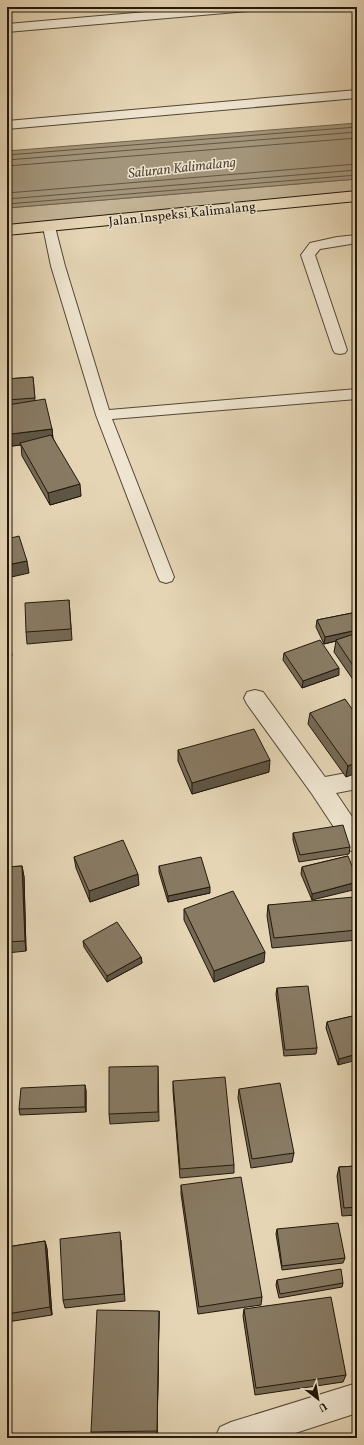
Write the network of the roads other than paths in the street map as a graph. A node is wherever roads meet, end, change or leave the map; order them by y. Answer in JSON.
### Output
{"nodes":[{"id":1,"x":248,"y":7,"type":"edge"},
{"id":2,"x":220,"y":8,"type":"edge"},
{"id":3,"x":7,"y":28,"type":"edge"},
{"id":4,"x":357,"y":94,"type":"edge"},
{"id":5,"x":7,"y":126,"type":"edge"},
{"id":6,"x":357,"y":196,"type":"edge"},
{"id":7,"x":49,"y":227,"type":"junction"},
{"id":8,"x":7,"y":230,"type":"edge"},
{"id":9,"x":357,"y":240,"type":"edge"},
{"id":10,"x":340,"y":350,"type":"dead end"},
{"id":11,"x":357,"y":394,"type":"edge"},
{"id":12,"x":103,"y":415,"type":"junction"},
{"id":13,"x":166,"y":577,"type":"dead end"},
{"id":14,"x":255,"y":698,"type":"dead end"},
{"id":15,"x":357,"y":780,"type":"edge"},
{"id":16,"x":320,"y":787,"type":"junction"},
{"id":17,"x":357,"y":843,"type":"edge"},
{"id":18,"x":357,"y":1398,"type":"edge"},
{"id":19,"x":231,"y":1438,"type":"edge"}],
"edges":[{"from":1,"to":2,"type":"street"},
{"from":2,"to":3,"type":"street"},
{"from":4,"to":5,"type":"street"},
{"from":6,"to":7,"type":"main road","name":"Jalan Inspeksi Kalimalang"},
{"from":7,"to":8,"type":"main road","name":"Jalan Inspeksi Kalimalang"},
{"from":7,"to":12,"type":"lane"},
{"from":9,"to":10,"type":"lane"},
{"from":11,"to":12,"type":"lane"},
{"from":12,"to":13,"type":"lane"},
{"from":14,"to":16,"type":"street"},
{"from":15,"to":16,"type":"street"},
{"from":16,"to":17,"type":"street"},
{"from":18,"to":19,"type":"street"}]}
